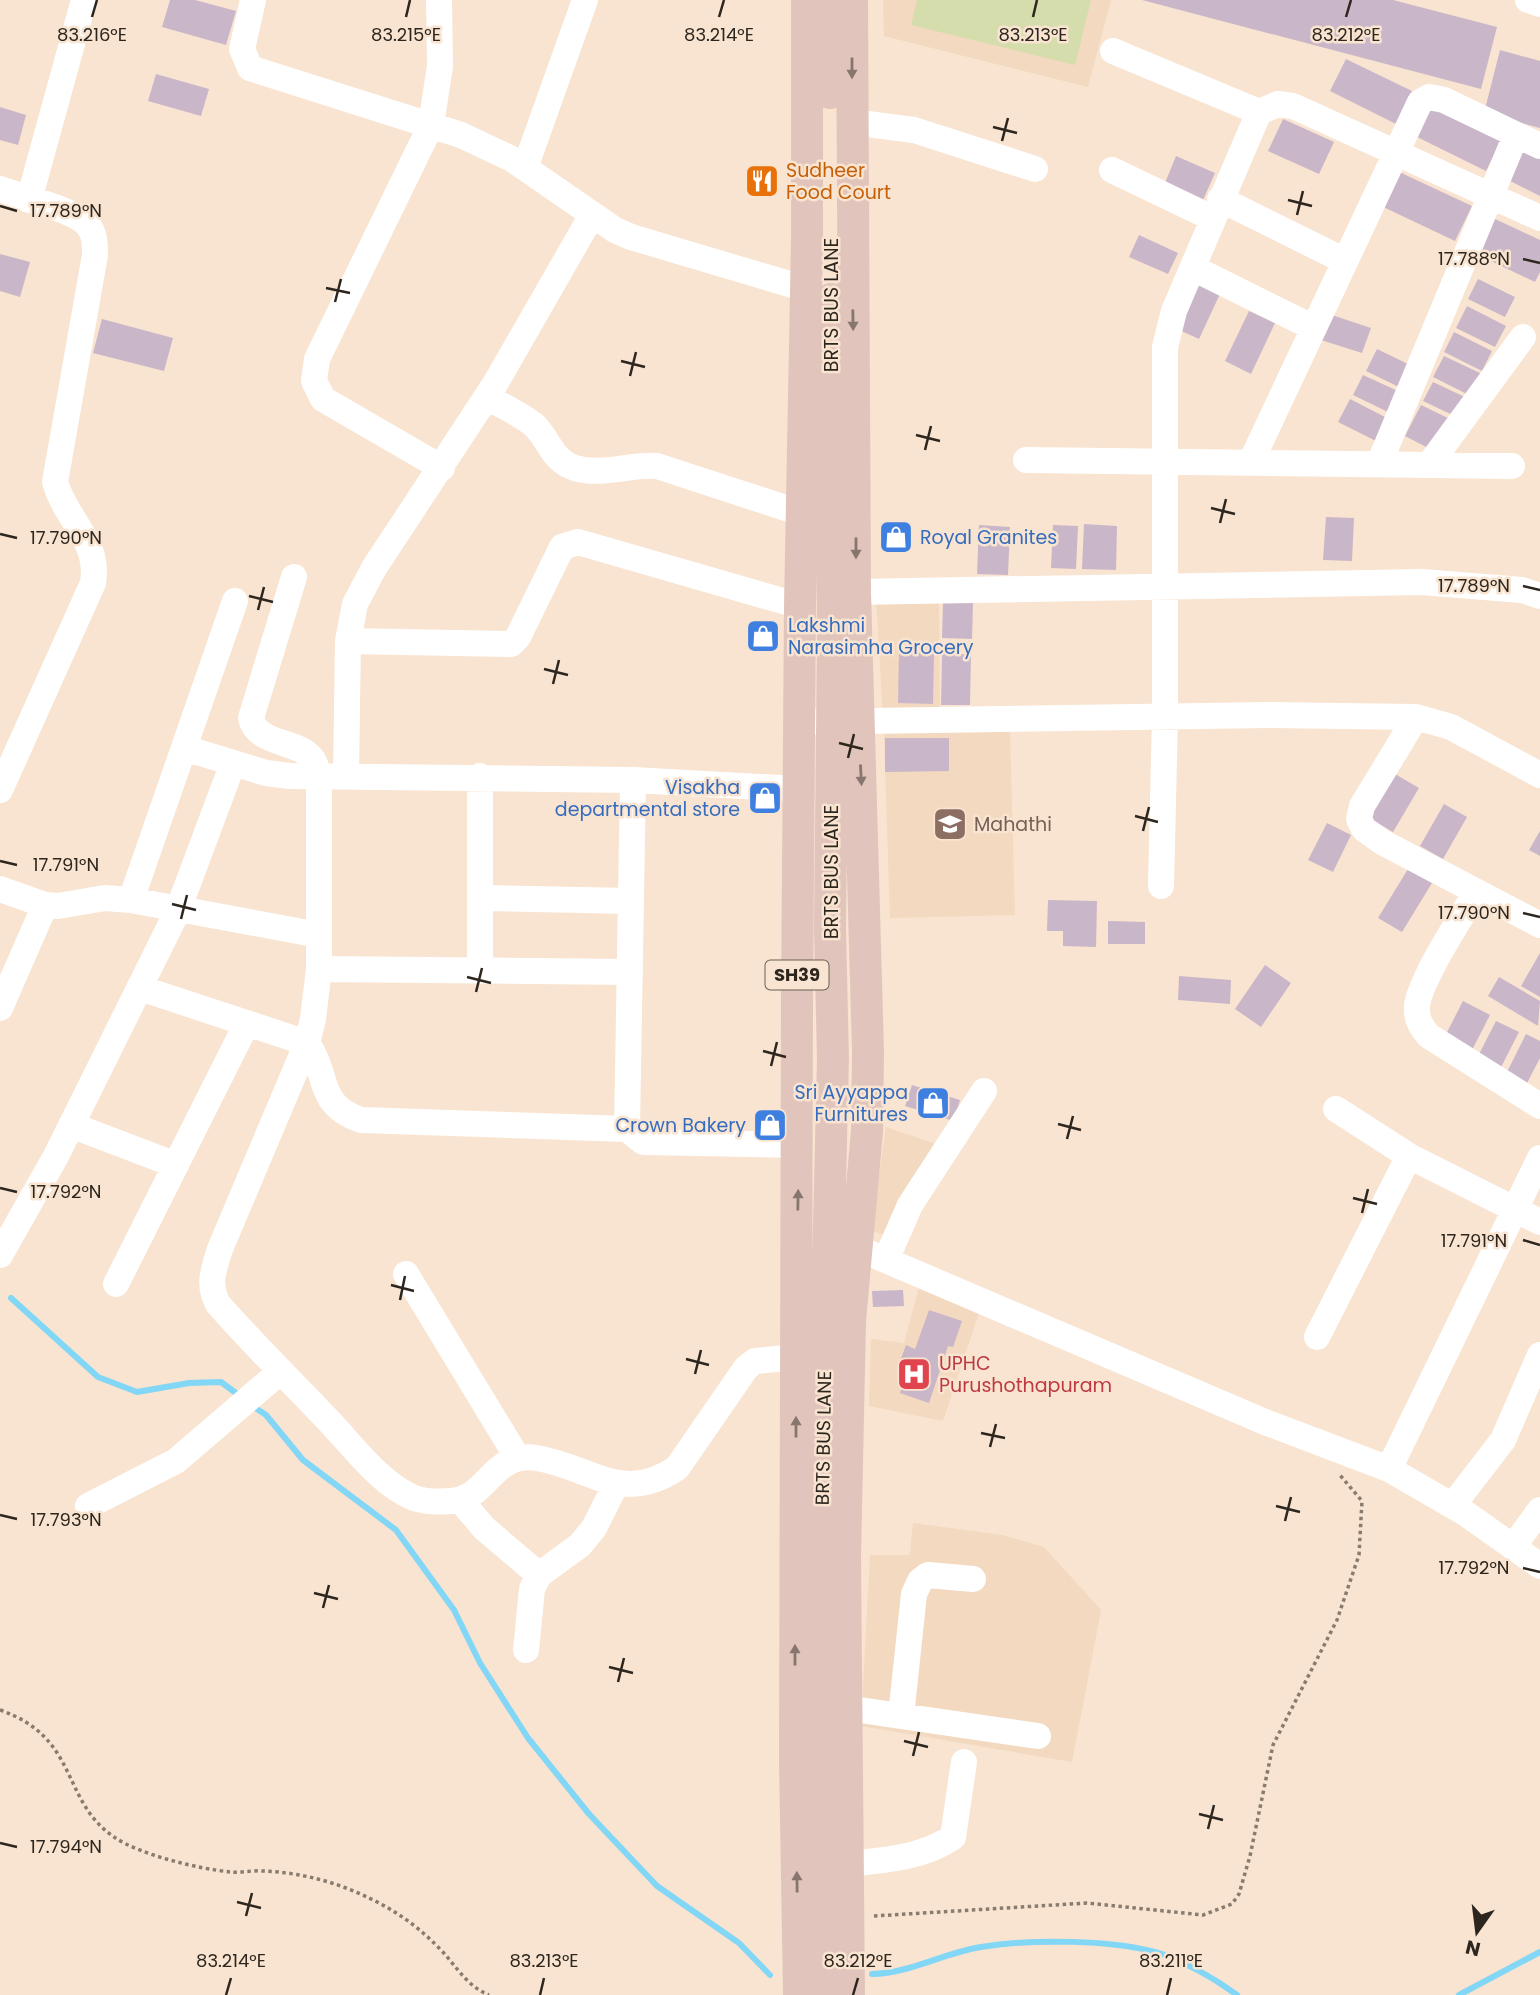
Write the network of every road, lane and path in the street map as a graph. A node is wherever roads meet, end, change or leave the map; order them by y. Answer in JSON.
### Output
{"nodes":[{"id":1,"x":84,"y":0,"type":"edge"},
{"id":2,"x":253,"y":0,"type":"edge"},
{"id":3,"x":439,"y":0,"type":"edge"},
{"id":4,"x":585,"y":0,"type":"edge"},
{"id":5,"x":852,"y":0,"type":"edge"},
{"id":6,"x":1528,"y":0,"type":"edge"},
{"id":7,"x":810,"y":1,"type":"edge"},
{"id":8,"x":1540,"y":4,"type":"edge"},
{"id":9,"x":1114,"y":51,"type":"dead end"},
{"id":10,"x":1259,"y":112,"type":"junction"},
{"id":11,"x":852,"y":122,"type":"junction"},
{"id":12,"x":431,"y":125,"type":"junction"},
{"id":13,"x":1516,"y":135,"type":"junction"},
{"id":14,"x":1540,"y":146,"type":"edge"},
{"id":15,"x":1396,"y":151,"type":"junction"},
{"id":16,"x":525,"y":168,"type":"junction"},
{"id":17,"x":1035,"y":169,"type":"dead end"},
{"id":18,"x":1112,"y":170,"type":"dead end"},
{"id":19,"x":0,"y":189,"type":"edge"},
{"id":20,"x":1490,"y":194,"type":"junction"},
{"id":21,"x":29,"y":200,"type":"junction"},
{"id":22,"x":1216,"y":209,"type":"junction"},
{"id":23,"x":592,"y":215,"type":"junction"},
{"id":24,"x":1540,"y":218,"type":"edge"},
{"id":25,"x":1345,"y":261,"type":"junction"},
{"id":26,"x":1193,"y":268,"type":"junction"},
{"id":27,"x":806,"y":289,"type":"junction"},
{"id":28,"x":1314,"y":328,"type":"junction"},
{"id":29,"x":1523,"y":337,"type":"dead end"},
{"id":30,"x":487,"y":397,"type":"junction"},
{"id":31,"x":1026,"y":460,"type":"dead end"},
{"id":32,"x":1163,"y":461,"type":"junction"},
{"id":33,"x":1251,"y":462,"type":"junction"},
{"id":34,"x":1378,"y":464,"type":"junction"},
{"id":35,"x":1429,"y":465,"type":"junction"},
{"id":36,"x":1512,"y":466,"type":"dead end"},
{"id":37,"x":442,"y":468,"type":"junction"},
{"id":38,"x":802,"y":513,"type":"junction"},
{"id":39,"x":294,"y":578,"type":"dead end"},
{"id":40,"x":1163,"y":589,"type":"junction"},
{"id":41,"x":855,"y":592,"type":"junction"},
{"id":42,"x":1540,"y":596,"type":"edge"},
{"id":43,"x":235,"y":601,"type":"dead end"},
{"id":44,"x":800,"y":606,"type":"junction"},
{"id":45,"x":348,"y":641,"type":"junction"},
{"id":46,"x":1165,"y":716,"type":"junction"},
{"id":47,"x":1416,"y":717,"type":"junction"},
{"id":48,"x":845,"y":721,"type":"junction"},
{"id":49,"x":800,"y":722,"type":"junction"},
{"id":50,"x":184,"y":748,"type":"junction"},
{"id":51,"x":233,"y":763,"type":"junction"},
{"id":52,"x":346,"y":775,"type":"junction"},
{"id":53,"x":1540,"y":775,"type":"edge"},
{"id":54,"x":319,"y":776,"type":"junction"},
{"id":55,"x":480,"y":776,"type":"junction"},
{"id":56,"x":634,"y":780,"type":"junction"},
{"id":57,"x":798,"y":789,"type":"junction"},
{"id":58,"x":0,"y":790,"type":"edge"},
{"id":59,"x":1161,"y":886,"type":"dead end"},
{"id":60,"x":0,"y":889,"type":"edge"},
{"id":61,"x":1476,"y":892,"type":"junction"},
{"id":62,"x":481,"y":898,"type":"junction"},
{"id":63,"x":131,"y":900,"type":"junction"},
{"id":64,"x":630,"y":901,"type":"junction"},
{"id":65,"x":44,"y":905,"type":"junction"},
{"id":66,"x":178,"y":910,"type":"junction"},
{"id":67,"x":1540,"y":926,"type":"edge"},
{"id":68,"x":319,"y":935,"type":"junction"},
{"id":69,"x":320,"y":969,"type":"junction"},
{"id":70,"x":480,"y":971,"type":"junction"},
{"id":71,"x":630,"y":972,"type":"junction"},
{"id":72,"x":140,"y":988,"type":"junction"},
{"id":73,"x":0,"y":1008,"type":"edge"},
{"id":74,"x":247,"y":1023,"type":"junction"},
{"id":75,"x":307,"y":1043,"type":"junction"},
{"id":76,"x":984,"y":1090,"type":"dead end"},
{"id":77,"x":1540,"y":1106,"type":"edge"},
{"id":78,"x":1336,"y":1109,"type":"dead end"},
{"id":79,"x":71,"y":1125,"type":"junction"},
{"id":80,"x":627,"y":1129,"type":"junction"},
{"id":81,"x":799,"y":1145,"type":"junction"},
{"id":82,"x":1409,"y":1156,"type":"junction"},
{"id":83,"x":1540,"y":1157,"type":"edge"},
{"id":84,"x":176,"y":1165,"type":"junction"},
{"id":85,"x":1514,"y":1209,"type":"junction"},
{"id":86,"x":1540,"y":1222,"type":"edge"},
{"id":87,"x":855,"y":1247,"type":"junction"},
{"id":88,"x":0,"y":1255,"type":"edge"},
{"id":89,"x":886,"y":1260,"type":"junction"},
{"id":90,"x":406,"y":1274,"type":"dead end"},
{"id":91,"x":116,"y":1284,"type":"dead end"},
{"id":92,"x":1317,"y":1336,"type":"dead end"},
{"id":93,"x":1540,"y":1355,"type":"edge"},
{"id":94,"x":796,"y":1357,"type":"junction"},
{"id":95,"x":281,"y":1371,"type":"junction"},
{"id":96,"x":1329,"y":1446,"type":"junction"},
{"id":97,"x":517,"y":1457,"type":"junction"},
{"id":98,"x":1389,"y":1469,"type":"junction"},
{"id":99,"x":616,"y":1484,"type":"junction"},
{"id":100,"x":461,"y":1501,"type":"junction"},
{"id":101,"x":1453,"y":1505,"type":"junction"},
{"id":102,"x":88,"y":1506,"type":"dead end"},
{"id":103,"x":1540,"y":1510,"type":"edge"},
{"id":104,"x":1513,"y":1547,"type":"junction"},
{"id":105,"x":1540,"y":1566,"type":"edge"},
{"id":106,"x":539,"y":1575,"type":"junction"},
{"id":107,"x":973,"y":1579,"type":"dead end"},
{"id":108,"x":526,"y":1650,"type":"dead end"},
{"id":109,"x":846,"y":1708,"type":"junction"},
{"id":110,"x":0,"y":1710,"type":"edge"},
{"id":111,"x":901,"y":1716,"type":"junction"},
{"id":112,"x":1038,"y":1736,"type":"dead end"},
{"id":113,"x":964,"y":1762,"type":"dead end"},
{"id":114,"x":848,"y":1864,"type":"junction"},
{"id":115,"x":848,"y":1918,"type":"junction"},
{"id":116,"x":489,"y":1995,"type":"edge"},
{"id":117,"x":799,"y":1995,"type":"edge"},
{"id":118,"x":825,"y":1995,"type":"edge"},
{"id":119,"x":849,"y":1995,"type":"edge"}],
"edges":[{"from":1,"to":21,"type":"street"},
{"from":2,"to":12,"type":"street"},
{"from":3,"to":12,"type":"street"},
{"from":4,"to":16,"type":"street"},
{"from":5,"to":11,"type":"main road","one_way":true},
{"from":6,"to":8,"type":"street"},
{"from":7,"to":27,"type":"main road","number":"SH39"},
{"from":7,"to":48,"type":"main road","name":"BRTS BUS LANE"},
{"from":9,"to":10,"type":"street"},
{"from":10,"to":15,"type":"street"},
{"from":10,"to":22,"type":"street"},
{"from":11,"to":17,"type":"street"},
{"from":11,"to":41,"type":"main road","one_way":true},
{"from":12,"to":16,"type":"street"},
{"from":12,"to":37,"type":"street"},
{"from":13,"to":14,"type":"street"},
{"from":13,"to":15,"type":"street"},
{"from":13,"to":20,"type":"street"},
{"from":15,"to":20,"type":"street"},
{"from":15,"to":25,"type":"street"},
{"from":16,"to":23,"type":"street"},
{"from":18,"to":22,"type":"street"},
{"from":19,"to":21,"type":"street"},
{"from":20,"to":24,"type":"street"},
{"from":20,"to":34,"type":"street"},
{"from":21,"to":58,"type":"street"},
{"from":22,"to":25,"type":"street"},
{"from":22,"to":26,"type":"street"},
{"from":23,"to":27,"type":"street"},
{"from":23,"to":30,"type":"street"},
{"from":25,"to":28,"type":"street"},
{"from":26,"to":28,"type":"street"},
{"from":26,"to":32,"type":"street"},
{"from":27,"to":38,"type":"main road","number":"SH39"},
{"from":28,"to":33,"type":"street"},
{"from":29,"to":35,"type":"street"},
{"from":30,"to":37,"type":"street"},
{"from":30,"to":38,"type":"street"},
{"from":31,"to":32,"type":"street"},
{"from":32,"to":33,"type":"street"},
{"from":32,"to":40,"type":"street"},
{"from":33,"to":34,"type":"street"},
{"from":34,"to":35,"type":"street"},
{"from":35,"to":36,"type":"street"},
{"from":37,"to":45,"type":"street"},
{"from":38,"to":44,"type":"main road","number":"SH39"},
{"from":39,"to":54,"type":"street"},
{"from":40,"to":41,"type":"street"},
{"from":40,"to":42,"type":"street"},
{"from":40,"to":46,"type":"street"},
{"from":41,"to":48,"type":"main road"},
{"from":43,"to":50,"type":"street"},
{"from":44,"to":45,"type":"street"},
{"from":44,"to":49,"type":"main road","number":"SH39"},
{"from":45,"to":52,"type":"street"},
{"from":46,"to":47,"type":"street"},
{"from":46,"to":48,"type":"street"},
{"from":46,"to":59,"type":"street"},
{"from":47,"to":53,"type":"street"},
{"from":47,"to":61,"type":"street"},
{"from":48,"to":49,"type":"street"},
{"from":48,"to":87,"type":"main road","one_way":true},
{"from":48,"to":118,"type":"main road","name":"BRTS BUS LANE"},
{"from":49,"to":57,"type":"main road","number":"SH39"},
{"from":50,"to":51,"type":"street"},
{"from":50,"to":63,"type":"street"},
{"from":51,"to":54,"type":"street"},
{"from":51,"to":66,"type":"street"},
{"from":52,"to":54,"type":"street"},
{"from":52,"to":55,"type":"street"},
{"from":54,"to":68,"type":"street"},
{"from":55,"to":56,"type":"street"},
{"from":55,"to":62,"type":"street"},
{"from":56,"to":57,"type":"street"},
{"from":56,"to":64,"type":"street"},
{"from":57,"to":81,"type":"main road","number":"SH39"},
{"from":60,"to":65,"type":"street"},
{"from":61,"to":67,"type":"street"},
{"from":61,"to":77,"type":"street"},
{"from":62,"to":64,"type":"street"},
{"from":62,"to":70,"type":"street"},
{"from":63,"to":65,"type":"street"},
{"from":63,"to":66,"type":"street"},
{"from":64,"to":71,"type":"street"},
{"from":65,"to":73,"type":"street"},
{"from":66,"to":68,"type":"street"},
{"from":66,"to":72,"type":"street"},
{"from":68,"to":69,"type":"street"},
{"from":69,"to":70,"type":"street"},
{"from":69,"to":75,"type":"street"},
{"from":70,"to":71,"type":"street"},
{"from":71,"to":80,"type":"street"},
{"from":72,"to":74,"type":"street"},
{"from":72,"to":79,"type":"street"},
{"from":74,"to":75,"type":"street"},
{"from":74,"to":84,"type":"street"},
{"from":75,"to":80,"type":"street"},
{"from":75,"to":95,"type":"street"},
{"from":76,"to":89,"type":"street"},
{"from":78,"to":82,"type":"street"},
{"from":79,"to":84,"type":"street"},
{"from":79,"to":88,"type":"street"},
{"from":80,"to":81,"type":"street"},
{"from":94,"to":81,"type":"main road","number":"SH39","one_way":true},
{"from":82,"to":85,"type":"street"},
{"from":82,"to":92,"type":"street"},
{"from":83,"to":85,"type":"street"},
{"from":84,"to":91,"type":"street"},
{"from":85,"to":86,"type":"street"},
{"from":85,"to":98,"type":"street"},
{"from":87,"to":89,"type":"street"},
{"from":87,"to":109,"type":"main road"},
{"from":89,"to":96,"type":"street"},
{"from":90,"to":97,"type":"street"},
{"from":93,"to":101,"type":"street"},
{"from":94,"to":99,"type":"street"},
{"from":117,"to":94,"type":"main road","number":"SH39","one_way":true},
{"from":95,"to":100,"type":"street"},
{"from":95,"to":102,"type":"street"},
{"from":96,"to":98,"type":"street"},
{"from":96,"to":115,"type":"path"},
{"from":97,"to":99,"type":"street"},
{"from":97,"to":100,"type":"street"},
{"from":98,"to":101,"type":"street"},
{"from":99,"to":106,"type":"street"},
{"from":100,"to":106,"type":"street"},
{"from":101,"to":104,"type":"street"},
{"from":103,"to":104,"type":"street"},
{"from":104,"to":105,"type":"street"},
{"from":106,"to":108,"type":"street"},
{"from":107,"to":111,"type":"street"},
{"from":109,"to":111,"type":"street"},
{"from":109,"to":114,"type":"main road"},
{"from":110,"to":116,"type":"path"},
{"from":111,"to":112,"type":"street"},
{"from":113,"to":114,"type":"street"},
{"from":114,"to":115,"type":"main road"},
{"from":115,"to":119,"type":"main road"}]}
